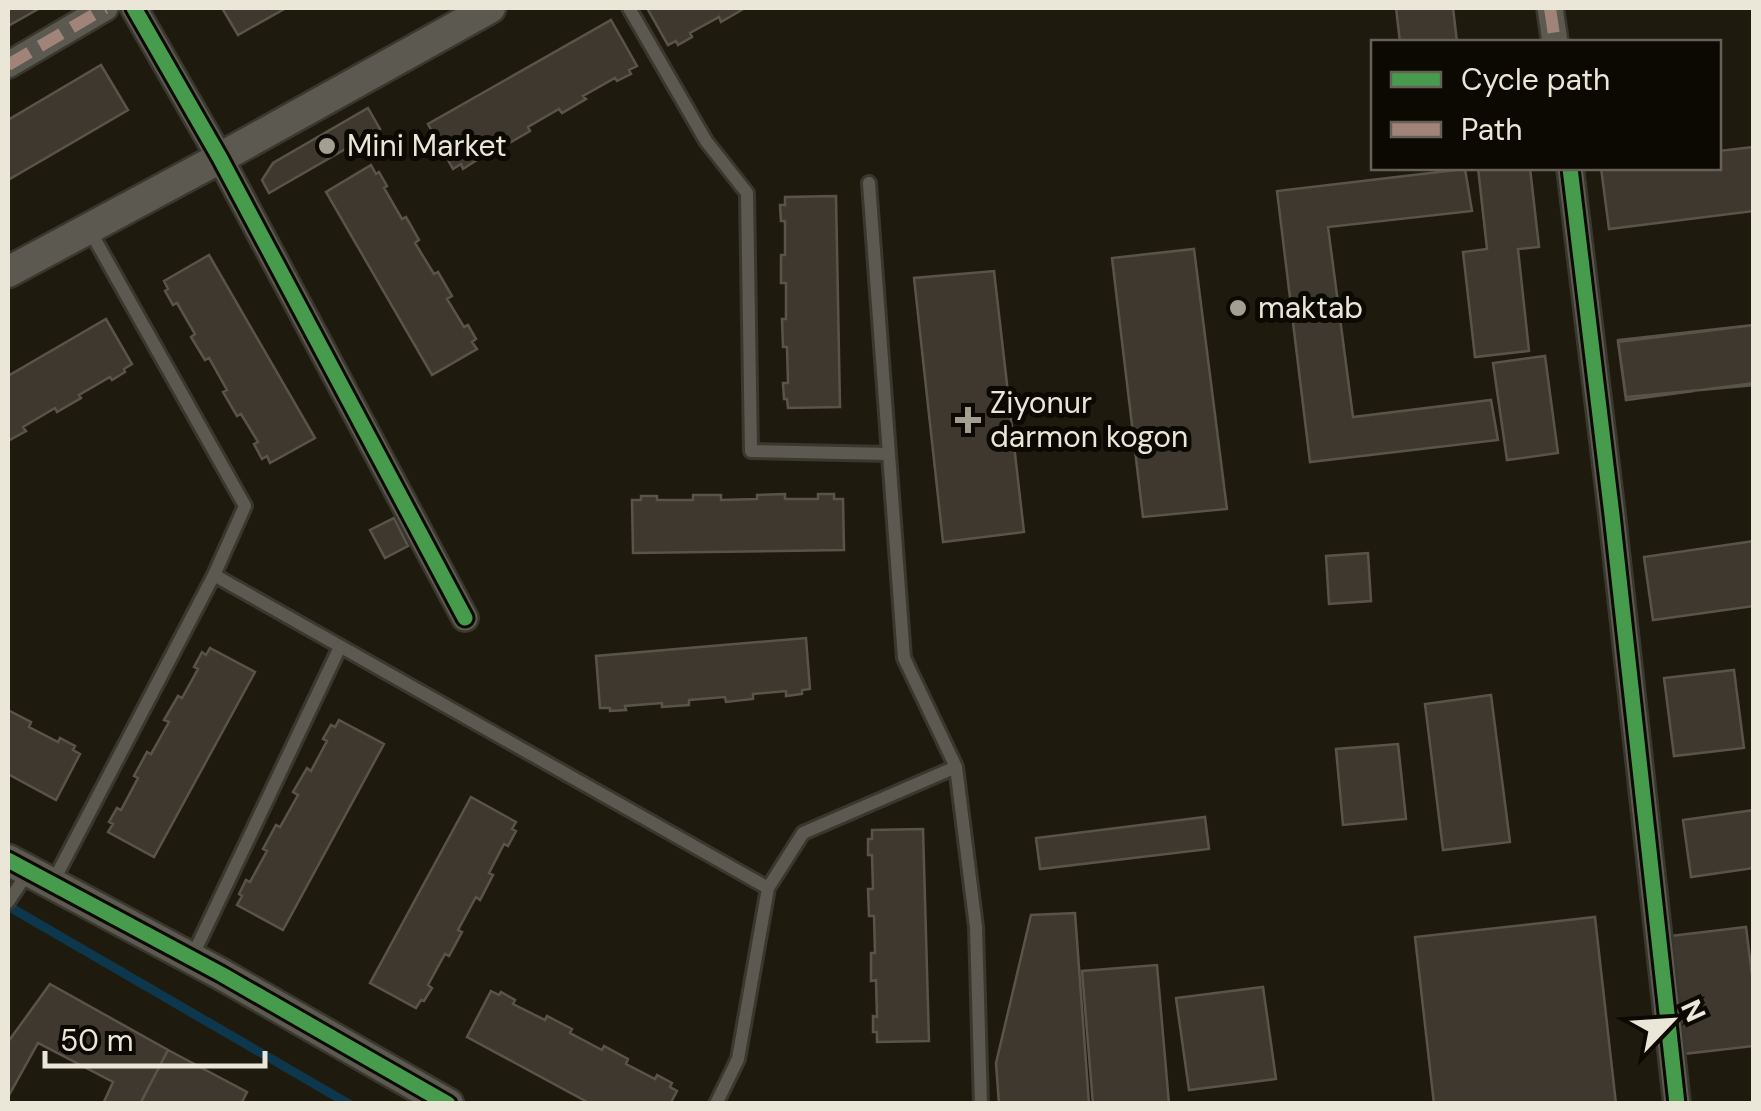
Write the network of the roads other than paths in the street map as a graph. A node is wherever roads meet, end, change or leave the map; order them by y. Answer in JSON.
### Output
{"nodes":[{"id":1,"x":105,"y":8,"type":"edge"},
{"id":2,"x":134,"y":8,"type":"edge"},
{"id":3,"x":490,"y":8,"type":"edge"},
{"id":4,"x":630,"y":8,"type":"edge"},
{"id":5,"x":1550,"y":8,"type":"edge"},
{"id":6,"x":1554,"y":40,"type":"edge"},
{"id":7,"x":8,"y":65,"type":"edge"},
{"id":8,"x":220,"y":158,"type":"junction"},
{"id":9,"x":1570,"y":170,"type":"edge"},
{"id":10,"x":869,"y":183,"type":"dead end"},
{"id":11,"x":89,"y":228,"type":"junction"},
{"id":12,"x":8,"y":272,"type":"edge"},
{"id":13,"x":889,"y":454,"type":"junction"},
{"id":14,"x":214,"y":576,"type":"junction"},
{"id":15,"x":465,"y":618,"type":"dead end"},
{"id":16,"x":340,"y":647,"type":"junction"},
{"id":17,"x":956,"y":767,"type":"junction"},
{"id":18,"x":29,"y":872,"type":"edge"},
{"id":19,"x":768,"y":888,"type":"junction"},
{"id":20,"x":8,"y":902,"type":"edge"},
{"id":21,"x":191,"y":958,"type":"junction"},
{"id":22,"x":448,"y":1104,"type":"edge"},
{"id":23,"x":716,"y":1104,"type":"edge"},
{"id":24,"x":981,"y":1104,"type":"edge"},
{"id":25,"x":1677,"y":1104,"type":"edge"}],
"edges":[{"from":1,"to":7,"type":"street"},
{"from":2,"to":8,"type":"street"},
{"from":3,"to":8,"type":"street"},
{"from":4,"to":13,"type":"lane"},
{"from":5,"to":6,"type":"street"},
{"from":8,"to":11,"type":"street"},
{"from":8,"to":15,"type":"street"},
{"from":9,"to":25,"type":"street"},
{"from":10,"to":13,"type":"lane"},
{"from":11,"to":12,"type":"street"},
{"from":11,"to":14,"type":"lane"},
{"from":13,"to":17,"type":"lane"},
{"from":14,"to":16,"type":"lane"},
{"from":14,"to":18,"type":"lane"},
{"from":16,"to":19,"type":"lane"},
{"from":16,"to":21,"type":"lane"},
{"from":17,"to":19,"type":"lane"},
{"from":17,"to":24,"type":"lane"},
{"from":18,"to":20,"type":"lane"},
{"from":18,"to":21,"type":"street"},
{"from":19,"to":23,"type":"lane"},
{"from":21,"to":22,"type":"street"}]}
